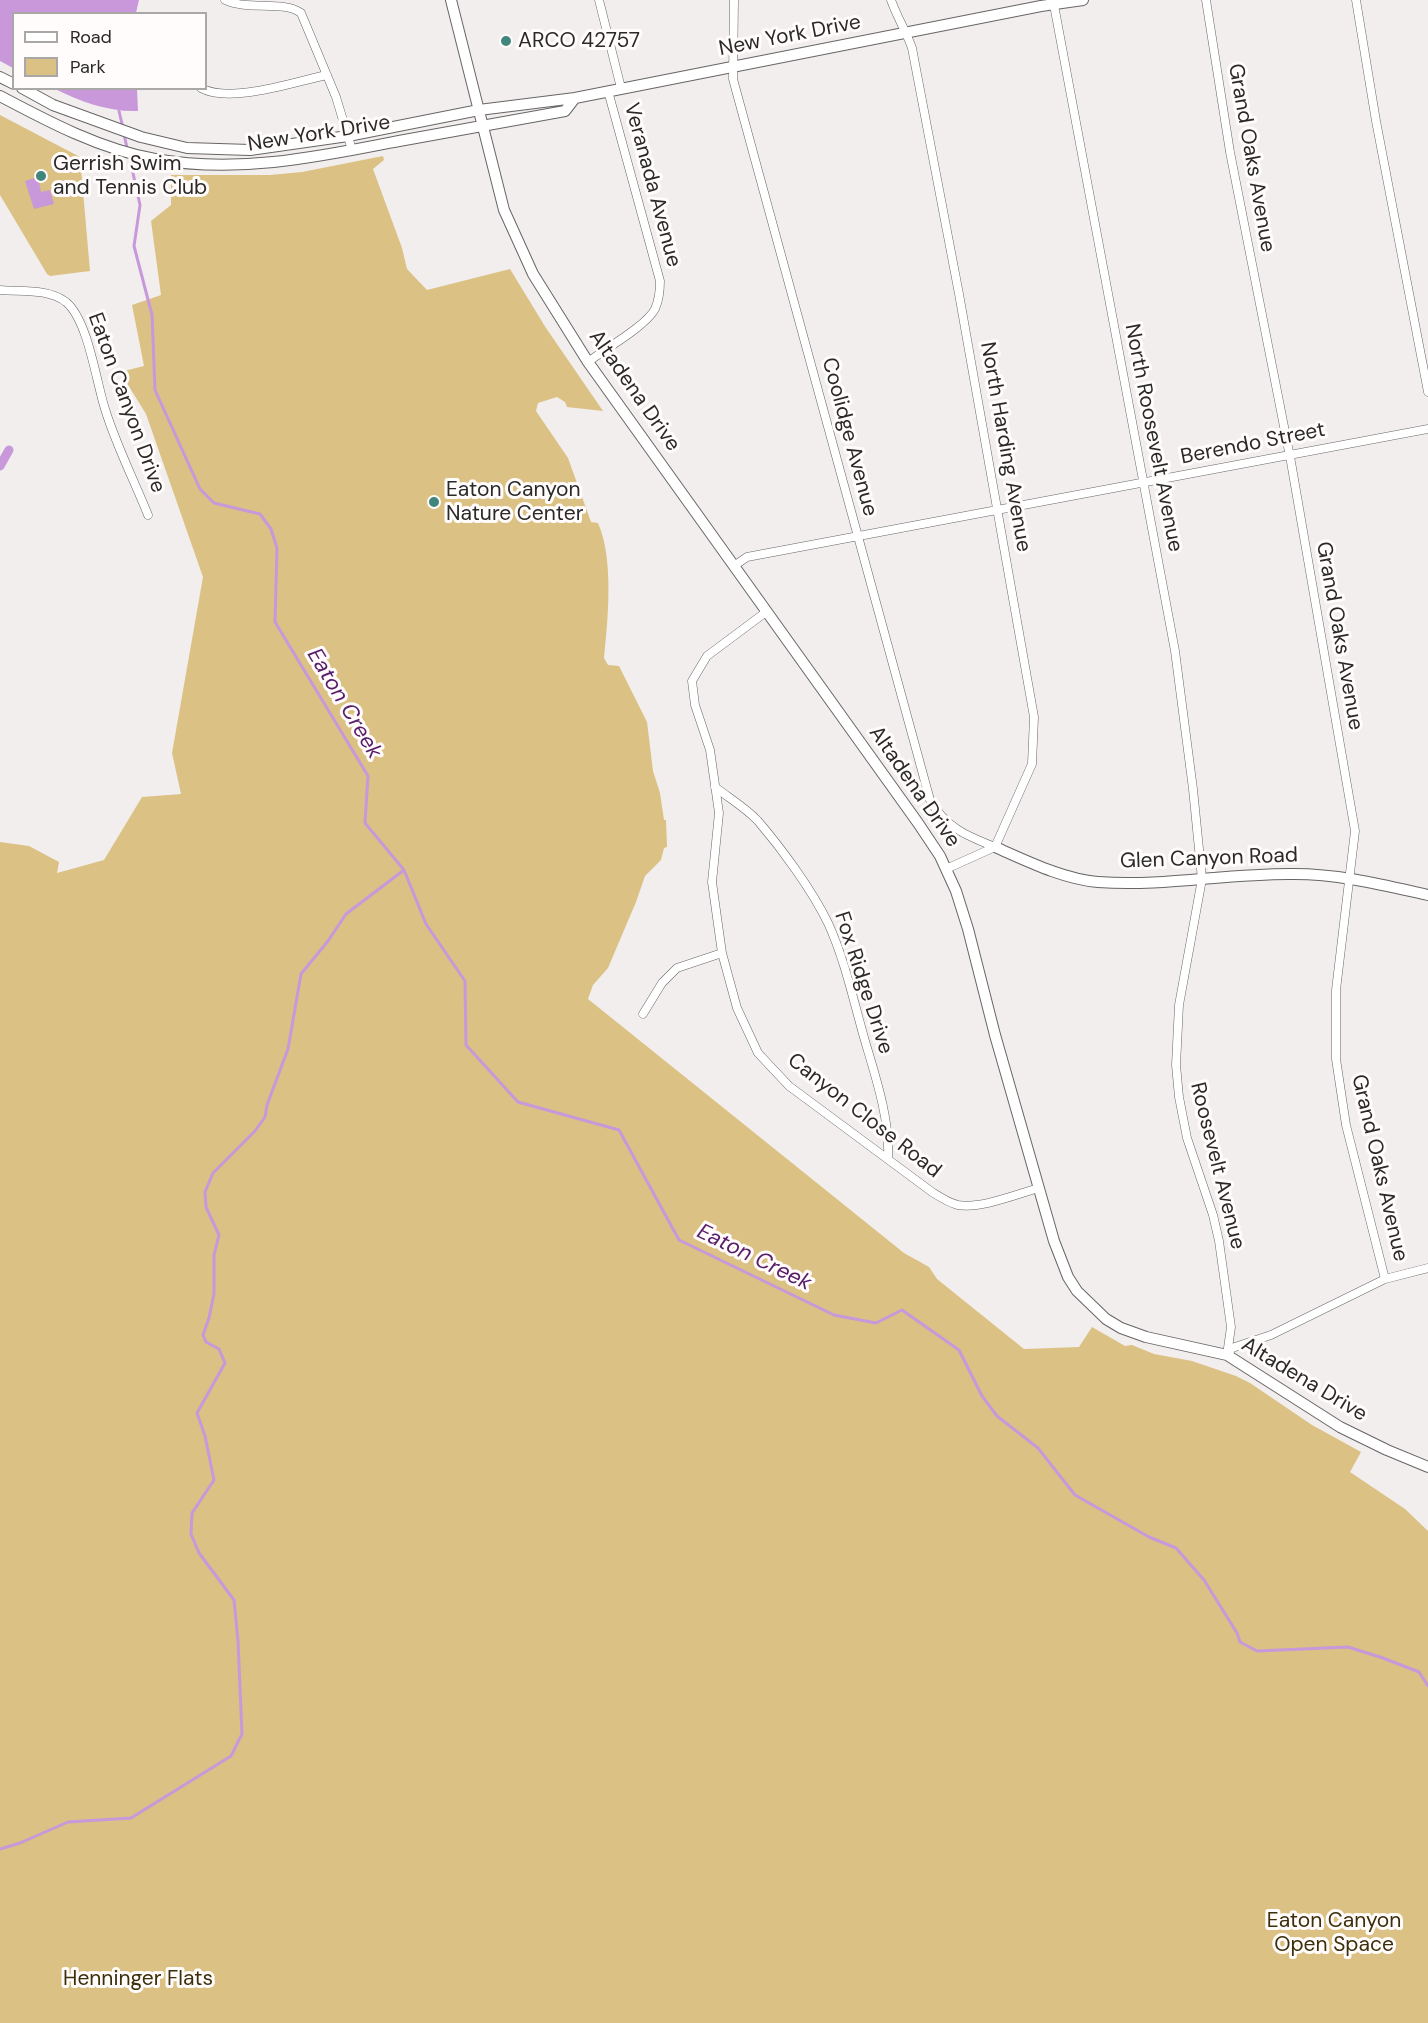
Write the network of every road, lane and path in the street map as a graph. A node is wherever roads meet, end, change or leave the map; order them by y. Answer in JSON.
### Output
{"nodes":[{"id":1,"x":225,"y":0,"type":"edge"},
{"id":2,"x":451,"y":0,"type":"edge"},
{"id":3,"x":599,"y":0,"type":"edge"},
{"id":4,"x":734,"y":0,"type":"edge"},
{"id":5,"x":891,"y":0,"type":"edge"},
{"id":6,"x":1083,"y":0,"type":"edge"},
{"id":7,"x":1206,"y":0,"type":"edge"},
{"id":8,"x":1356,"y":0,"type":"edge"},
{"id":9,"x":1039,"y":3,"type":"edge"},
{"id":10,"x":1054,"y":5,"type":"junction"},
{"id":11,"x":907,"y":33,"type":"junction"},
{"id":12,"x":734,"y":67,"type":"junction"},
{"id":13,"x":327,"y":75,"type":"junction"},
{"id":14,"x":621,"y":88,"type":"junction"},
{"id":15,"x":26,"y":90,"type":"edge"},
{"id":16,"x":206,"y":90,"type":"edge"},
{"id":17,"x":608,"y":92,"type":"junction"},
{"id":18,"x":0,"y":96,"type":"edge"},
{"id":19,"x":575,"y":98,"type":"junction"},
{"id":20,"x":479,"y":110,"type":"junction"},
{"id":21,"x":484,"y":125,"type":"junction"},
{"id":22,"x":348,"y":136,"type":"junction"},
{"id":23,"x":352,"y":150,"type":"junction"},
{"id":24,"x":0,"y":290,"type":"edge"},
{"id":25,"x":588,"y":362,"type":"junction"},
{"id":26,"x":1428,"y":392,"type":"edge"},
{"id":27,"x":1428,"y":429,"type":"edge"},
{"id":28,"x":1289,"y":455,"type":"junction"},
{"id":29,"x":1144,"y":483,"type":"junction"},
{"id":30,"x":998,"y":511,"type":"junction"},
{"id":31,"x":148,"y":515,"type":"dead end"},
{"id":32,"x":857,"y":538,"type":"junction"},
{"id":33,"x":734,"y":566,"type":"junction"},
{"id":34,"x":766,"y":612,"type":"junction"},
{"id":35,"x":715,"y":787,"type":"junction"},
{"id":36,"x":995,"y":847,"type":"junction"},
{"id":37,"x":946,"y":869,"type":"junction"},
{"id":38,"x":1348,"y":878,"type":"junction"},
{"id":39,"x":1202,"y":879,"type":"junction"},
{"id":40,"x":1428,"y":896,"type":"edge"},
{"id":41,"x":722,"y":953,"type":"junction"},
{"id":42,"x":643,"y":1014,"type":"dead end"},
{"id":43,"x":888,"y":1158,"type":"junction"},
{"id":44,"x":1039,"y":1188,"type":"junction"},
{"id":45,"x":1428,"y":1268,"type":"edge"},
{"id":46,"x":1385,"y":1279,"type":"junction"},
{"id":47,"x":1227,"y":1355,"type":"junction"},
{"id":48,"x":1428,"y":1467,"type":"edge"}],
"edges":[{"from":1,"to":13,"type":"street"},
{"from":2,"to":20,"type":"main road","name":"Altadena Drive"},
{"from":3,"to":14,"type":"street"},
{"from":4,"to":12,"type":"street","name":"Coolidge Avenue"},
{"from":5,"to":11,"type":"street","name":"North Harding Avenue"},
{"from":6,"to":10,"type":"main road","name":"New York Drive"},
{"from":7,"to":28,"type":"street","name":"Grand Oaks Avenue"},
{"from":8,"to":26,"type":"street"},
{"from":9,"to":10,"type":"main road","name":"New York Drive"},
{"from":9,"to":11,"type":"main road","name":"New York Drive"},
{"from":10,"to":29,"type":"street","name":"North Roosevelt Avenue"},
{"from":11,"to":12,"type":"main road","name":"New York Drive"},
{"from":11,"to":30,"type":"street","name":"North Harding Avenue"},
{"from":12,"to":14,"type":"main road","name":"New York Drive"},
{"from":12,"to":32,"type":"street","name":"Coolidge Avenue"},
{"from":13,"to":16,"type":"street"},
{"from":13,"to":22,"type":"street"},
{"from":14,"to":17,"type":"main road","name":"New York Drive"},
{"from":15,"to":22,"type":"main road","name":"New York Drive"},
{"from":17,"to":19,"type":"main road","name":"New York Drive"},
{"from":17,"to":25,"type":"street","name":"Veranada Avenue"},
{"from":18,"to":23,"type":"main road","name":"New York Drive"},
{"from":19,"to":20,"type":"main road","name":"New York Drive"},
{"from":19,"to":21,"type":"main road","name":"New York Drive"},
{"from":20,"to":21,"type":"main road","name":"Altadena Drive"},
{"from":20,"to":22,"type":"main road","name":"New York Drive"},
{"from":21,"to":23,"type":"main road","name":"New York Drive"},
{"from":21,"to":25,"type":"main road","name":"Altadena Drive"},
{"from":22,"to":23,"type":"street"},
{"from":24,"to":31,"type":"street","name":"Eaton Canyon Drive"},
{"from":25,"to":33,"type":"main road","name":"Altadena Drive"},
{"from":27,"to":28,"type":"street","name":"Berendo Street"},
{"from":28,"to":29,"type":"street","name":"Berendo Street"},
{"from":28,"to":38,"type":"street","name":"Grand Oaks Avenue"},
{"from":29,"to":30,"type":"street","name":"Berendo Street"},
{"from":29,"to":39,"type":"street","name":"North Roosevelt Avenue"},
{"from":30,"to":32,"type":"street","name":"Berendo Street"},
{"from":30,"to":36,"type":"street","name":"North Harding Avenue"},
{"from":32,"to":33,"type":"street","name":"Berendo Street"},
{"from":32,"to":36,"type":"street","name":"Coolidge Avenue"},
{"from":33,"to":34,"type":"main road","name":"Altadena Drive"},
{"from":34,"to":35,"type":"street","name":"Canyon Close Road"},
{"from":34,"to":37,"type":"main road","name":"Altadena Drive"},
{"from":35,"to":41,"type":"street","name":"Canyon Close Road"},
{"from":35,"to":43,"type":"street","name":"Fox Ridge Drive"},
{"from":36,"to":37,"type":"street"},
{"from":36,"to":39,"type":"main road","name":"Glen Canyon Road"},
{"from":37,"to":44,"type":"main road","name":"Altadena Drive"},
{"from":38,"to":39,"type":"main road","name":"Glen Canyon Road"},
{"from":38,"to":40,"type":"main road","name":"Glen Canyon Road"},
{"from":38,"to":46,"type":"street","name":"Grand Oaks Avenue"},
{"from":39,"to":47,"type":"street","name":"Roosevelt Avenue"},
{"from":41,"to":42,"type":"street"},
{"from":41,"to":43,"type":"street","name":"Canyon Close Road"},
{"from":43,"to":44,"type":"street","name":"Canyon Close Road"},
{"from":44,"to":47,"type":"main road","name":"Altadena Drive"},
{"from":45,"to":46,"type":"street"},
{"from":46,"to":47,"type":"street"},
{"from":47,"to":48,"type":"main road","name":"Altadena Drive"}]}
